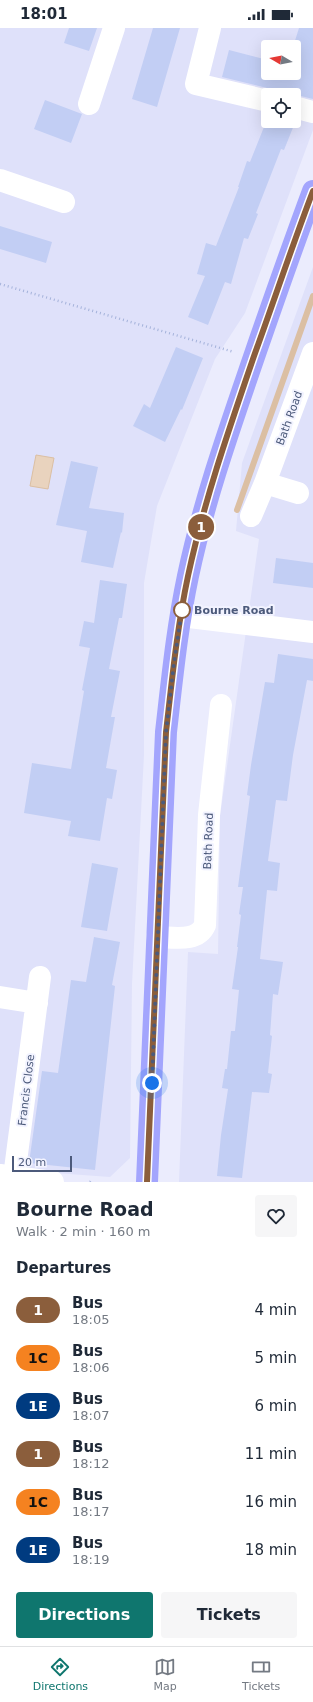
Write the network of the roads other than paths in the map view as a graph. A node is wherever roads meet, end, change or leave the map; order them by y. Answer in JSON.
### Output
{"nodes":[{"id":1,"x":114,"y":28,"type":"edge"},
{"id":2,"x":210,"y":28,"type":"edge"},
{"id":3,"x":261,"y":99,"type":"edge"},
{"id":4,"x":89,"y":104,"type":"dead end"},
{"id":5,"x":301,"y":109,"type":"edge"},
{"id":6,"x":313,"y":112,"type":"edge"},
{"id":7,"x":0,"y":180,"type":"edge"},
{"id":8,"x":313,"y":191,"type":"edge"},
{"id":9,"x":64,"y":202,"type":"dead end"},
{"id":10,"x":308,"y":222,"type":"edge"},
{"id":11,"x":313,"y":353,"type":"edge"},
{"id":12,"x":265,"y":483,"type":"junction"},
{"id":13,"x":298,"y":493,"type":"dead end"},
{"id":14,"x":251,"y":516,"type":"dead end"},
{"id":15,"x":181,"y":616,"type":"junction"},
{"id":16,"x":313,"y":632,"type":"edge"},
{"id":17,"x":220,"y":705,"type":"dead end"},
{"id":18,"x":157,"y":937,"type":"junction"},
{"id":19,"x":40,"y":977,"type":"dead end"},
{"id":20,"x":0,"y":997,"type":"edge"},
{"id":21,"x":37,"y":1003,"type":"junction"},
{"id":22,"x":7,"y":1176,"type":"edge"},
{"id":23,"x":53,"y":1182,"type":"edge"},
{"id":24,"x":147,"y":1182,"type":"edge"}],
"edges":[{"from":1,"to":4,"type":"street"},
{"from":2,"to":3,"type":"street"},
{"from":5,"to":6,"type":"street"},
{"from":7,"to":9,"type":"street"},
{"from":8,"to":10,"type":"main road"},
{"from":10,"to":15,"type":"main road"},
{"from":11,"to":12,"type":"street","name":"Bath Road"},
{"from":12,"to":13,"type":"street"},
{"from":12,"to":14,"type":"street","name":"Bath Road"},
{"from":15,"to":16,"type":"street"},
{"from":15,"to":18,"type":"main road"},
{"from":17,"to":18,"type":"street","name":"Bath Road"},
{"from":18,"to":24,"type":"main road"},
{"from":19,"to":21,"type":"street","name":"Francis Close"},
{"from":20,"to":21,"type":"street"},
{"from":21,"to":22,"type":"street","name":"Francis Close"},
{"from":22,"to":23,"type":"street"}]}
